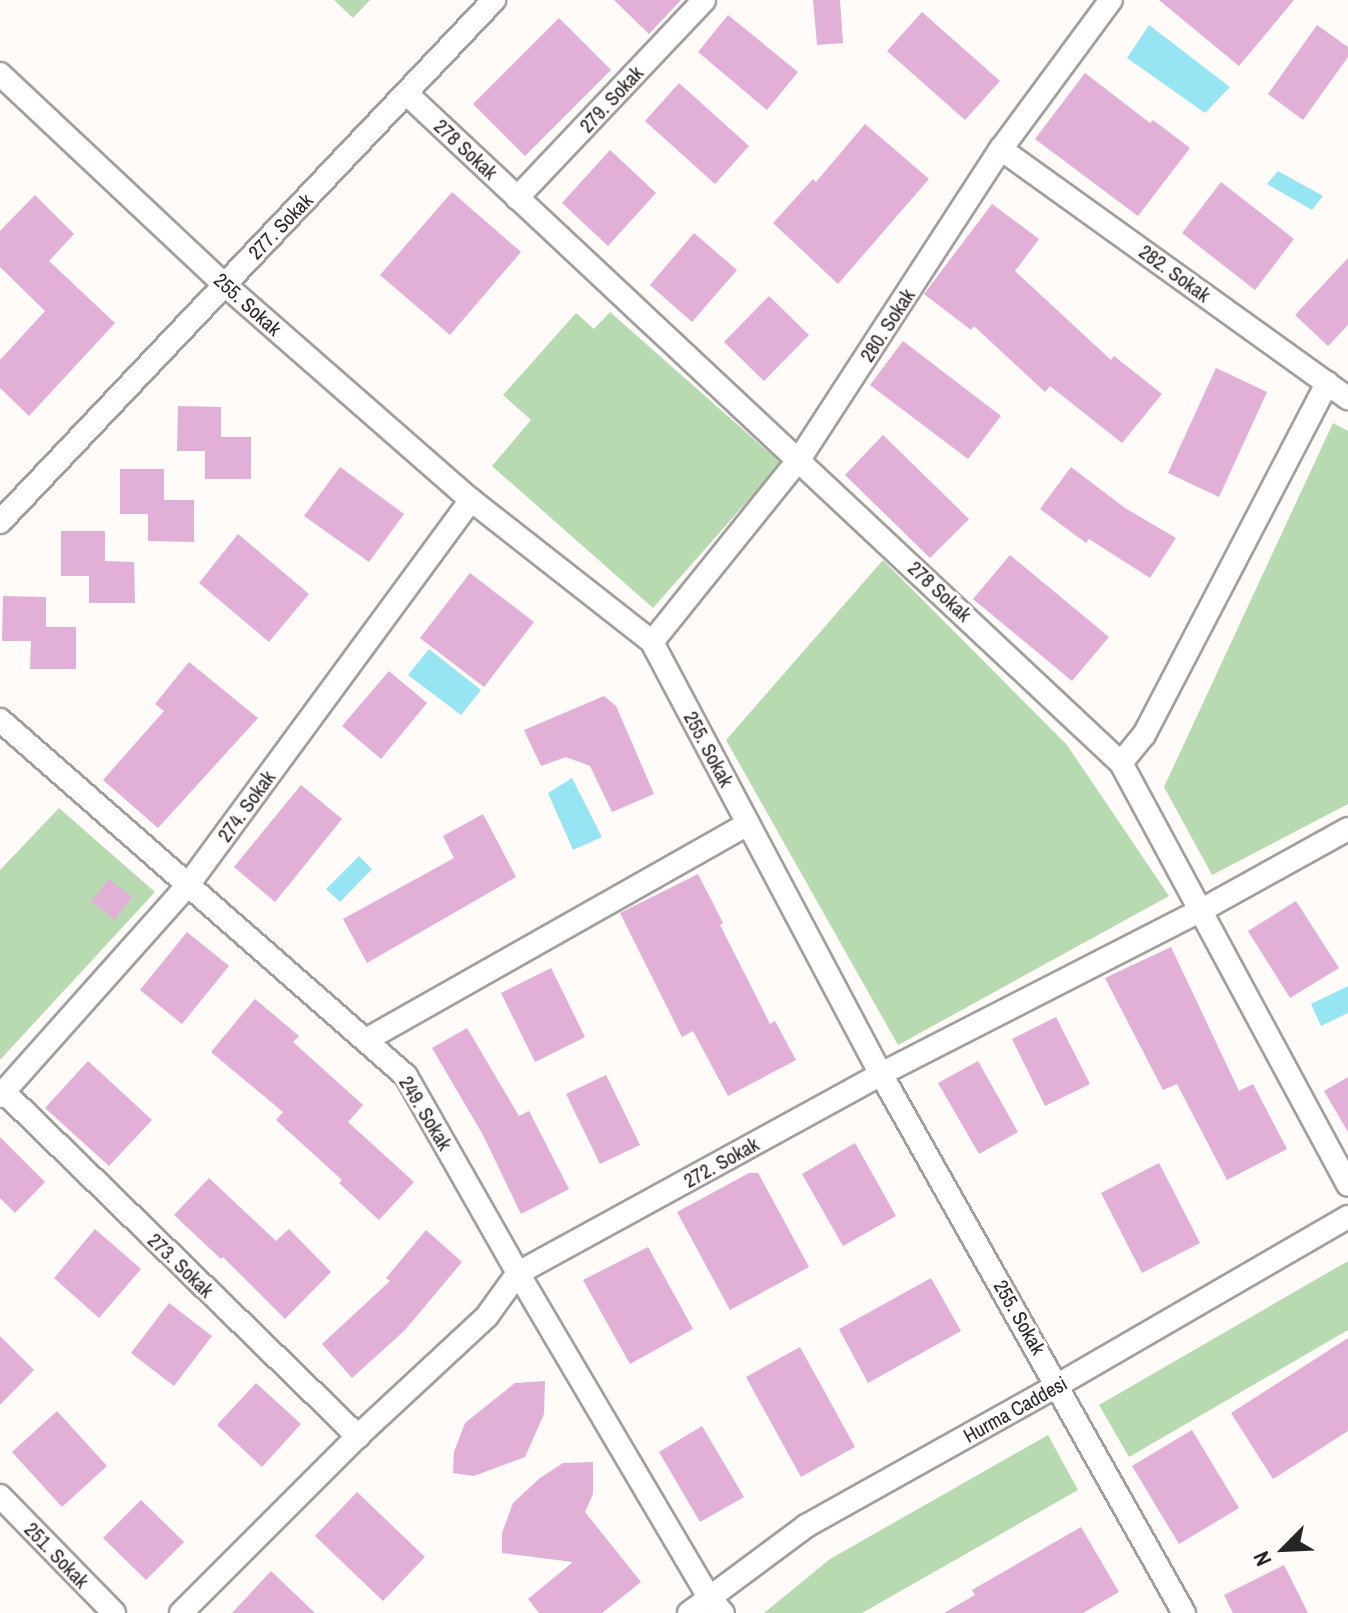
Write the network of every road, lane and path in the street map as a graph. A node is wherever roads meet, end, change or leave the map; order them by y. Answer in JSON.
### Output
{"nodes":[{"id":1,"x":494,"y":0,"type":"edge"},
{"id":2,"x":704,"y":0,"type":"edge"},
{"id":3,"x":1111,"y":0,"type":"edge"},
{"id":4,"x":0,"y":74,"type":"edge"},
{"id":5,"x":407,"y":94,"type":"junction"},
{"id":6,"x":1001,"y":149,"type":"junction"},
{"id":7,"x":517,"y":198,"type":"junction"},
{"id":8,"x":224,"y":284,"type":"junction"},
{"id":9,"x":1327,"y":383,"type":"junction"},
{"id":10,"x":1348,"y":398,"type":"edge"},
{"id":11,"x":800,"y":458,"type":"junction"},
{"id":12,"x":471,"y":500,"type":"junction"},
{"id":13,"x":0,"y":522,"type":"edge"},
{"id":14,"x":652,"y":642,"type":"junction"},
{"id":15,"x":0,"y":720,"type":"edge"},
{"id":16,"x":1121,"y":763,"type":"junction"},
{"id":17,"x":748,"y":824,"type":"junction"},
{"id":18,"x":1348,"y":829,"type":"edge"},
{"id":19,"x":188,"y":885,"type":"junction"},
{"id":20,"x":1198,"y":912,"type":"junction"},
{"id":21,"x":366,"y":1040,"type":"junction"},
{"id":22,"x":881,"y":1074,"type":"junction"},
{"id":23,"x":2,"y":1094,"type":"edge"},
{"id":24,"x":1348,"y":1185,"type":"edge"},
{"id":25,"x":1348,"y":1217,"type":"edge"},
{"id":26,"x":518,"y":1273,"type":"junction"},
{"id":27,"x":1058,"y":1385,"type":"junction"},
{"id":28,"x":358,"y":1436,"type":"junction"},
{"id":29,"x":0,"y":1496,"type":"edge"},
{"id":30,"x":716,"y":1605,"type":"edge"},
{"id":31,"x":114,"y":1613,"type":"edge"},
{"id":32,"x":181,"y":1613,"type":"edge"},
{"id":33,"x":689,"y":1613,"type":"edge"},
{"id":34,"x":1184,"y":1613,"type":"edge"}],
"edges":[{"from":1,"to":5,"type":"street","name":"277. Sokak"},
{"from":2,"to":7,"type":"street","name":"279. Sokak"},
{"from":3,"to":6,"type":"street","name":"280. Sokak"},
{"from":4,"to":8,"type":"street","name":"255. Sokak"},
{"from":5,"to":7,"type":"street","name":"278 Sokak"},
{"from":5,"to":8,"type":"street","name":"277. Sokak"},
{"from":6,"to":9,"type":"street","name":"282. Sokak"},
{"from":6,"to":11,"type":"street","name":"280. Sokak"},
{"from":7,"to":11,"type":"street","name":"278 Sokak"},
{"from":8,"to":12,"type":"street","name":"255. Sokak"},
{"from":8,"to":13,"type":"street","name":"277. Sokak"},
{"from":9,"to":10,"type":"street","name":"282. Sokak"},
{"from":9,"to":16,"type":"street"},
{"from":11,"to":14,"type":"street","name":"280. Sokak"},
{"from":11,"to":16,"type":"street","name":"278 Sokak"},
{"from":12,"to":14,"type":"street","name":"255. Sokak"},
{"from":12,"to":19,"type":"street","name":"274. Sokak"},
{"from":14,"to":17,"type":"street","name":"255. Sokak"},
{"from":15,"to":19,"type":"street","name":"249. Sokak"},
{"from":16,"to":20,"type":"street","name":"278 Sokak"},
{"from":17,"to":21,"type":"street"},
{"from":17,"to":22,"type":"street","name":"255. Sokak"},
{"from":18,"to":20,"type":"street","name":"272. Sokak"},
{"from":19,"to":21,"type":"street","name":"249. Sokak"},
{"from":19,"to":23,"type":"street","name":"274. Sokak"},
{"from":20,"to":22,"type":"street","name":"272. Sokak"},
{"from":20,"to":24,"type":"street","name":"278 Sokak"},
{"from":21,"to":26,"type":"street","name":"249. Sokak"},
{"from":22,"to":26,"type":"street","name":"272. Sokak"},
{"from":22,"to":27,"type":"street","name":"255. Sokak"},
{"from":23,"to":28,"type":"street","name":"273. Sokak"},
{"from":25,"to":27,"type":"street","name":"Hurma Caddesi"},
{"from":26,"to":28,"type":"street","name":"272. Sokak"},
{"from":26,"to":30,"type":"street","name":"249. Sokak"},
{"from":27,"to":30,"type":"street","name":"Hurma Caddesi"},
{"from":27,"to":34,"type":"street","name":"255. Sokak"},
{"from":28,"to":32,"type":"street","name":"272. Sokak"},
{"from":29,"to":31,"type":"street","name":"251. Sokak"},
{"from":30,"to":33,"type":"street","name":"Hurma Caddesi"}]}
